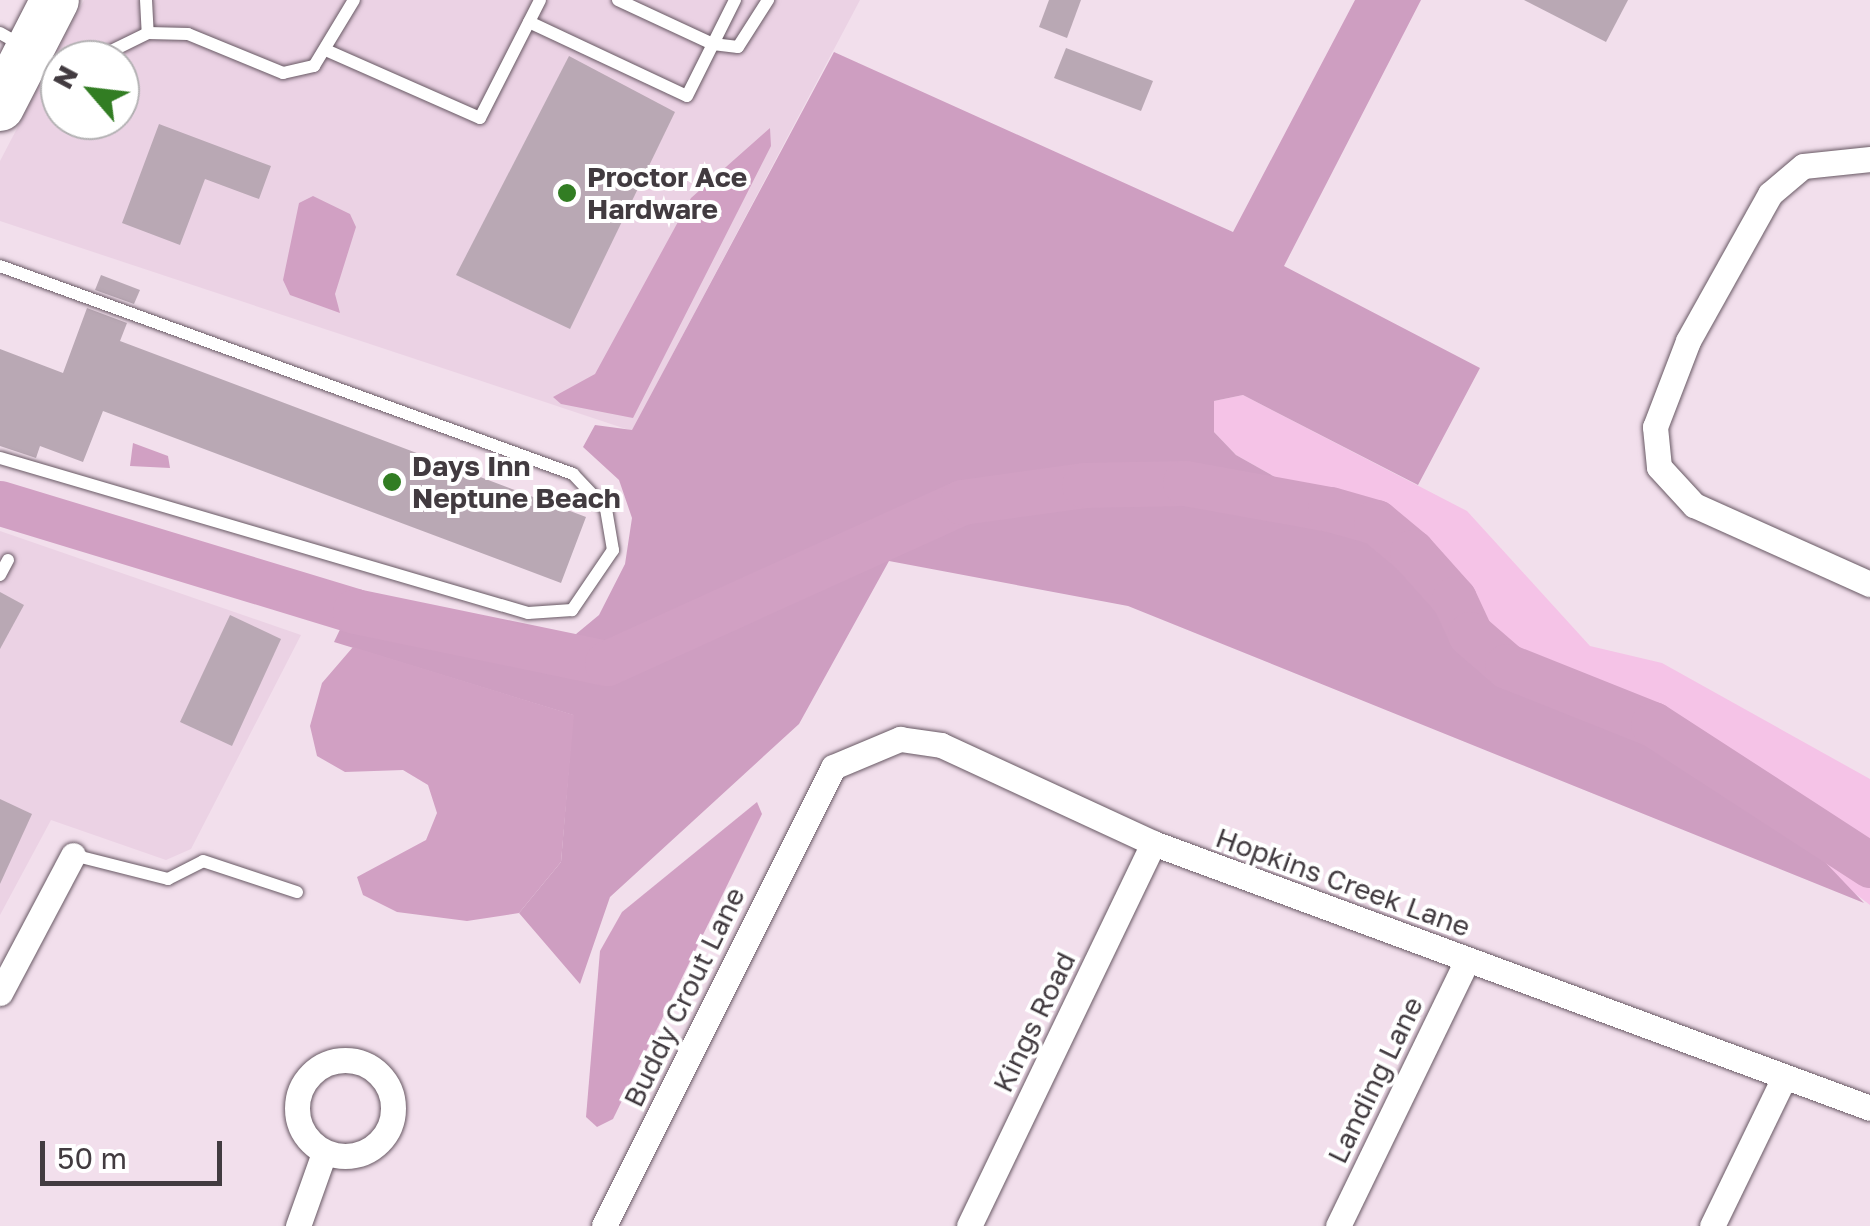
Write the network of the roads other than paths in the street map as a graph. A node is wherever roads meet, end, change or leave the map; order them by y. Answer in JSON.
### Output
{"nodes":[{"id":1,"x":56,"y":0,"type":"edge"},
{"id":2,"x":146,"y":0,"type":"edge"},
{"id":3,"x":354,"y":0,"type":"edge"},
{"id":4,"x":540,"y":0,"type":"edge"},
{"id":5,"x":618,"y":0,"type":"edge"},
{"id":6,"x":735,"y":0,"type":"edge"},
{"id":7,"x":768,"y":0,"type":"edge"},
{"id":8,"x":528,"y":22,"type":"junction"},
{"id":9,"x":148,"y":33,"type":"junction"},
{"id":10,"x":134,"y":40,"type":"edge"},
{"id":11,"x":713,"y":44,"type":"junction"},
{"id":12,"x":30,"y":50,"type":"edge"},
{"id":13,"x":328,"y":51,"type":"junction"},
{"id":14,"x":0,"y":107,"type":"edge"},
{"id":15,"x":1870,"y":160,"type":"edge"},
{"id":16,"x":0,"y":266,"type":"edge"},
{"id":17,"x":0,"y":458,"type":"edge"},
{"id":18,"x":8,"y":560,"type":"dead end"},
{"id":19,"x":0,"y":575,"type":"edge"},
{"id":20,"x":1870,"y":584,"type":"edge"},
{"id":21,"x":817,"y":794,"type":"joint"},
{"id":22,"x":1153,"y":843,"type":"junction"},
{"id":23,"x":73,"y":855,"type":"joint"},
{"id":24,"x":297,"y":892,"type":"dead end"},
{"id":25,"x":1466,"y":960,"type":"junction"},
{"id":26,"x":0,"y":993,"type":"edge"},
{"id":27,"x":1784,"y":1078,"type":"junction"},
{"id":28,"x":1870,"y":1108,"type":"edge"},
{"id":29,"x":324,"y":1154,"type":"dead end"},
{"id":30,"x":298,"y":1226,"type":"edge"},
{"id":31,"x":604,"y":1226,"type":"edge"},
{"id":32,"x":969,"y":1226,"type":"edge"},
{"id":33,"x":1338,"y":1226,"type":"edge"},
{"id":34,"x":1712,"y":1226,"type":"edge"}],
"edges":[{"from":1,"to":12,"type":"highway"},
{"from":2,"to":9,"type":"lane"},
{"from":3,"to":13,"type":"lane"},
{"from":4,"to":8,"type":"lane"},
{"from":5,"to":11,"type":"lane"},
{"from":6,"to":11,"type":"lane"},
{"from":7,"to":11,"type":"lane"},
{"from":8,"to":11,"type":"lane"},
{"from":8,"to":13,"type":"lane"},
{"from":9,"to":10,"type":"lane"},
{"from":9,"to":13,"type":"lane"},
{"from":12,"to":14,"type":"highway"},
{"from":15,"to":20,"type":"street"},
{"from":16,"to":17,"type":"lane"},
{"from":18,"to":19,"type":"lane"},
{"from":21,"to":22,"type":"street","name":"Hopkins Creek Lane"},
{"from":21,"to":31,"type":"street","name":"Buddy Crout Lane"},
{"from":22,"to":25,"type":"street","name":"Hopkins Creek Lane"},
{"from":22,"to":32,"type":"street","name":"Kings Road"},
{"from":23,"to":24,"type":"lane"},
{"from":23,"to":26,"type":"street"},
{"from":25,"to":27,"type":"street","name":"Hopkins Creek Lane"},
{"from":25,"to":33,"type":"street","name":"Landing Lane"},
{"from":27,"to":28,"type":"street","name":"Hopkins Creek Lane"},
{"from":27,"to":34,"type":"street"},
{"from":29,"to":30,"type":"street"}]}
